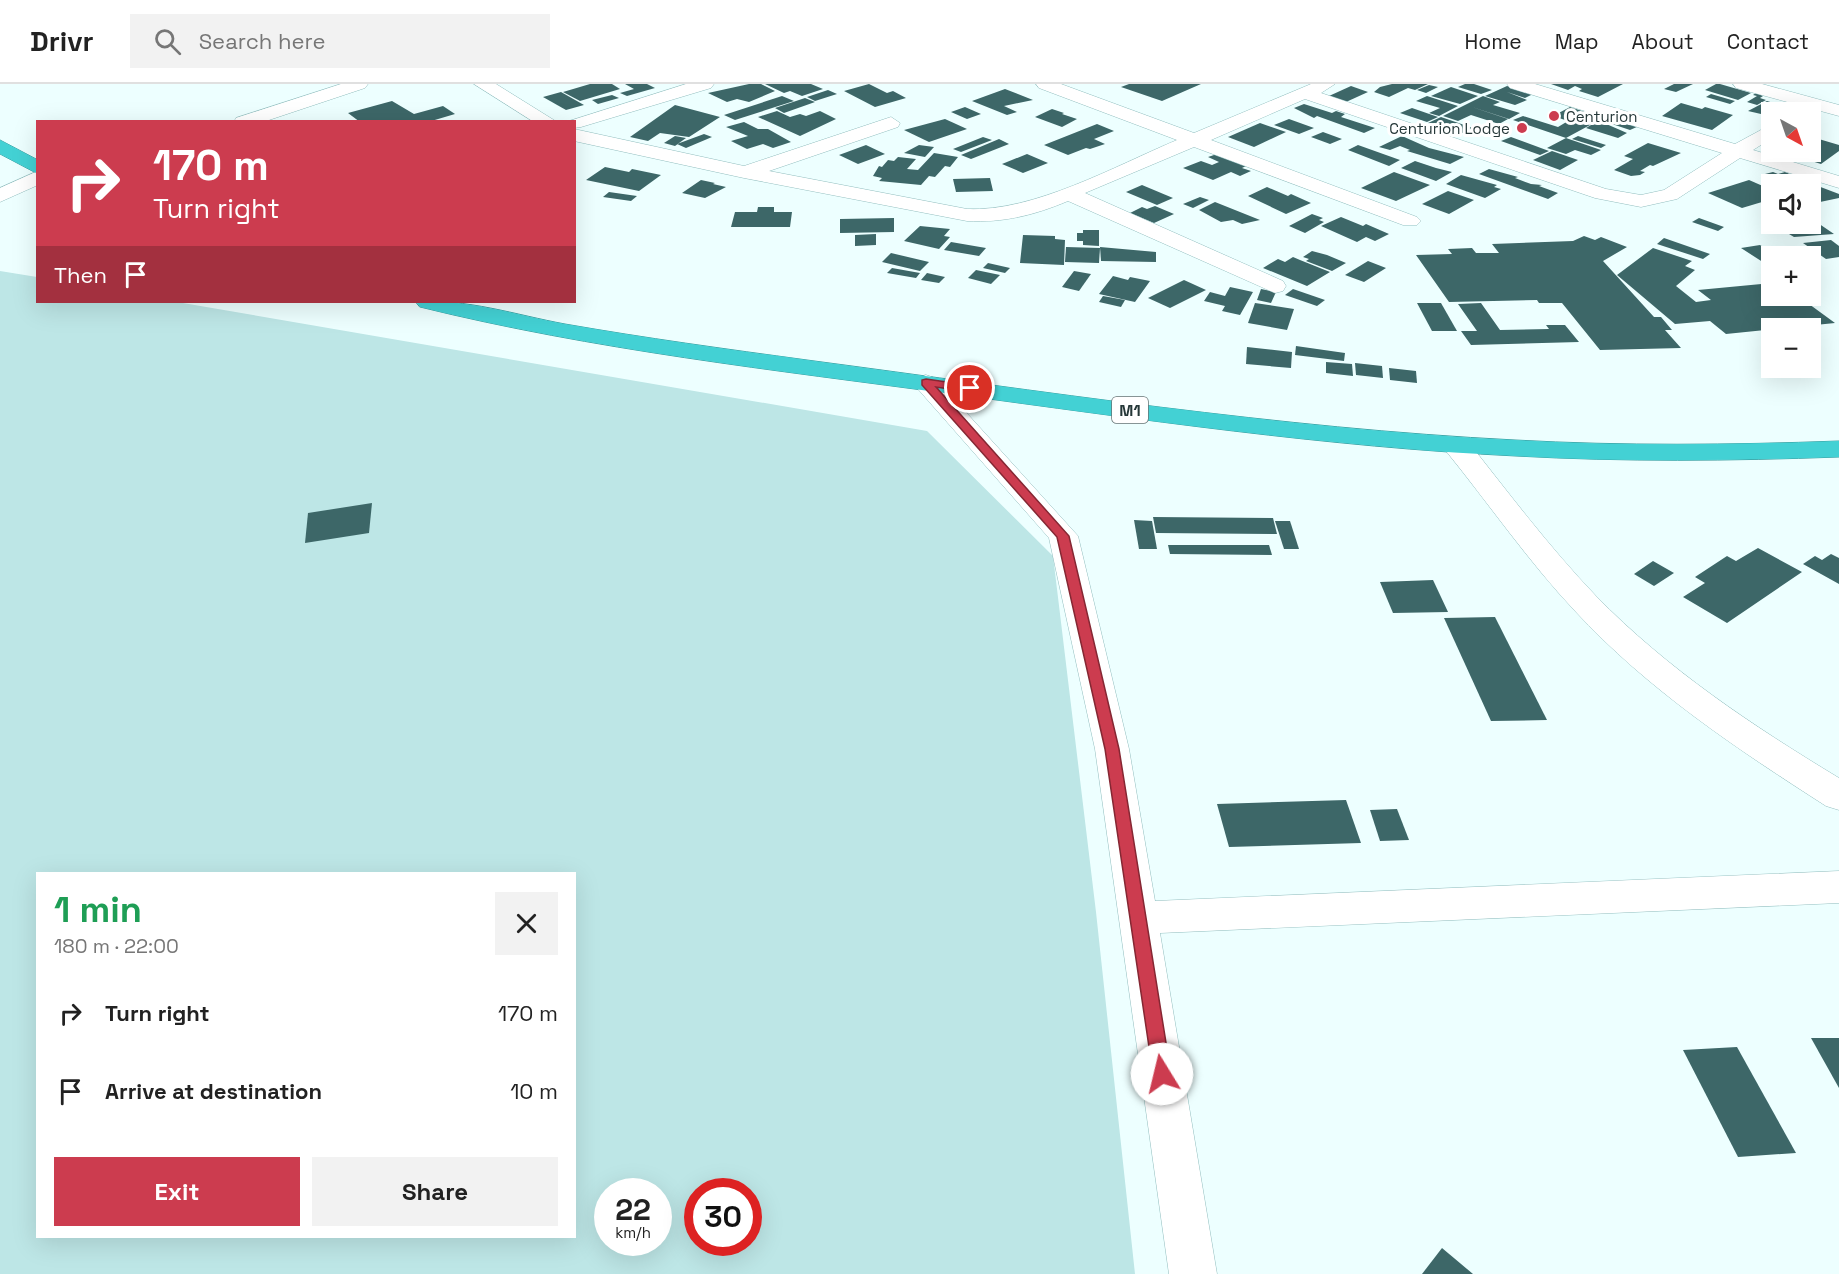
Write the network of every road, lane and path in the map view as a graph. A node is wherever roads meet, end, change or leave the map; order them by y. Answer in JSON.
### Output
{"nodes":[{"id":1,"x":359,"y":84,"type":"edge"},
{"id":2,"x":483,"y":84,"type":"edge"},
{"id":3,"x":705,"y":84,"type":"edge"},
{"id":4,"x":1045,"y":84,"type":"edge"},
{"id":5,"x":1326,"y":84,"type":"edge"},
{"id":6,"x":1516,"y":84,"type":"edge"},
{"id":7,"x":1742,"y":84,"type":"edge"},
{"id":8,"x":1304,"y":93,"type":"junction"},
{"id":9,"x":1830,"y":93,"type":"dead end"},
{"id":10,"x":1788,"y":102,"type":"edge"},
{"id":11,"x":1814,"y":102,"type":"edge"},
{"id":12,"x":1821,"y":109,"type":"edge"},
{"id":13,"x":1839,"y":111,"type":"edge"},
{"id":14,"x":249,"y":120,"type":"edge"},
{"id":15,"x":545,"y":120,"type":"edge"},
{"id":16,"x":576,"y":122,"type":"edge"},
{"id":17,"x":891,"y":123,"type":"dead end"},
{"id":18,"x":576,"y":135,"type":"edge"},
{"id":19,"x":1761,"y":136,"type":"edge"},
{"id":20,"x":1191,"y":139,"type":"junction"},
{"id":21,"x":0,"y":146,"type":"edge"},
{"id":22,"x":1737,"y":151,"type":"junction"},
{"id":23,"x":36,"y":167,"type":"edge"},
{"id":24,"x":744,"y":172,"type":"junction"},
{"id":25,"x":36,"y":178,"type":"edge"},
{"id":26,"x":1839,"y":182,"type":"edge"},
{"id":27,"x":1068,"y":193,"type":"junction"},
{"id":28,"x":0,"y":196,"type":"edge"},
{"id":29,"x":1410,"y":221,"type":"dead end"},
{"id":30,"x":1275,"y":286,"type":"dead end"},
{"id":31,"x":433,"y":303,"type":"edge"},
{"id":32,"x":926,"y":382,"type":"junction"},
{"id":33,"x":1456,"y":445,"type":"junction"},
{"id":34,"x":1839,"y":449,"type":"edge"},
{"id":35,"x":1839,"y":796,"type":"edge"},
{"id":36,"x":1839,"y":887,"type":"edge"},
{"id":37,"x":1138,"y":918,"type":"junction"},
{"id":38,"x":1193,"y":1274,"type":"edge"}],
"edges":[{"from":1,"to":14,"type":"street"},
{"from":2,"to":15,"type":"street"},
{"from":3,"to":16,"type":"street"},
{"from":4,"to":20,"type":"street"},
{"from":5,"to":8,"type":"street"},
{"from":6,"to":22,"type":"street"},
{"from":7,"to":10,"type":"street"},
{"from":8,"to":20,"type":"street"},
{"from":8,"to":22,"type":"street"},
{"from":9,"to":11,"type":"street"},
{"from":12,"to":13,"type":"street"},
{"from":17,"to":24,"type":"street"},
{"from":18,"to":24,"type":"street"},
{"from":19,"to":22,"type":"street"},
{"from":20,"to":27,"type":"street"},
{"from":20,"to":29,"type":"street"},
{"from":21,"to":23,"type":"highway"},
{"from":22,"to":26,"type":"street"},
{"from":24,"to":27,"type":"street"},
{"from":25,"to":28,"type":"street"},
{"from":27,"to":30,"type":"street"},
{"from":31,"to":32,"type":"highway","number":"M1"},
{"from":32,"to":33,"type":"highway","number":"M1"},
{"from":32,"to":37,"type":"street"},
{"from":33,"to":34,"type":"highway","number":"M1"},
{"from":33,"to":35,"type":"street"},
{"from":36,"to":37,"type":"street"},
{"from":37,"to":38,"type":"street"}]}
